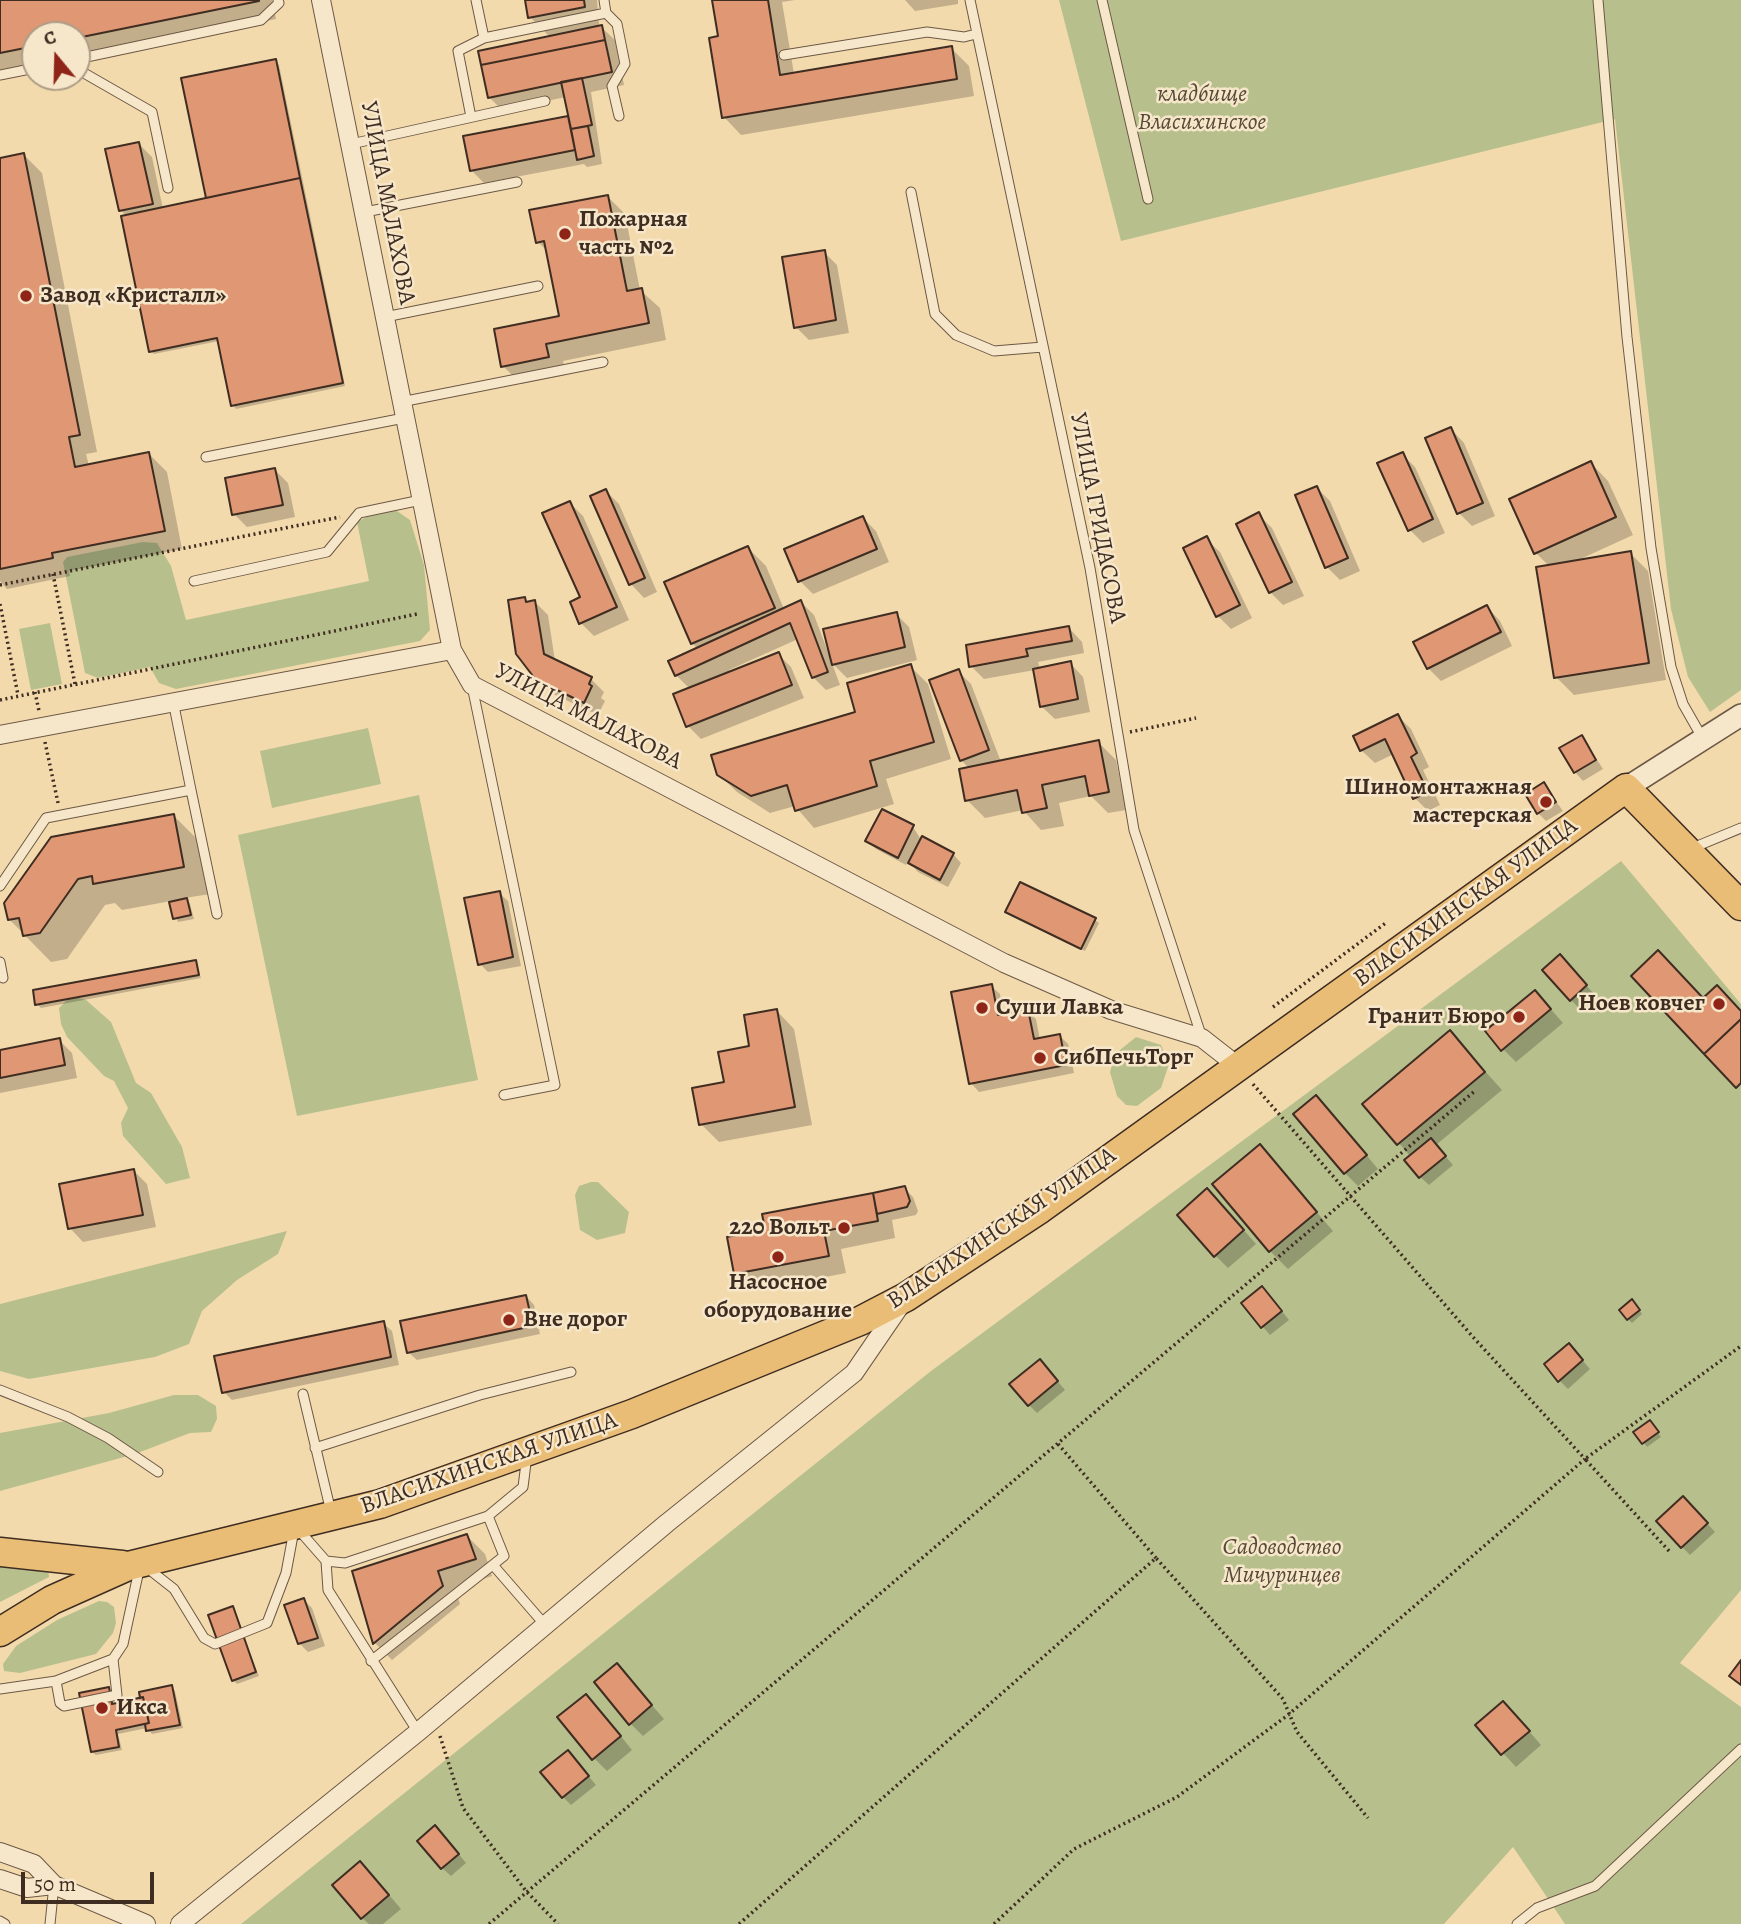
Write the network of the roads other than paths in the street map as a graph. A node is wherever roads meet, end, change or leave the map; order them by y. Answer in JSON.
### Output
{"nodes":[{"id":1,"x":278,"y":0,"type":"edge"},
{"id":2,"x":321,"y":0,"type":"edge"},
{"id":3,"x":476,"y":0,"type":"edge"},
{"id":4,"x":604,"y":0,"type":"edge"},
{"id":5,"x":970,"y":0,"type":"edge"},
{"id":6,"x":1102,"y":0,"type":"edge"},
{"id":7,"x":1598,"y":0,"type":"edge"},
{"id":8,"x":606,"y":13,"type":"junction"},
{"id":9,"x":976,"y":34,"type":"junction"},
{"id":10,"x":484,"y":38,"type":"junction"},
{"id":11,"x":784,"y":55,"type":"dead end"},
{"id":12,"x":91,"y":56,"type":"edge"},
{"id":13,"x":21,"y":71,"type":"edge"},
{"id":14,"x":0,"y":75,"type":"edge"},
{"id":15,"x":91,"y":77,"type":"edge"},
{"id":16,"x":545,"y":101,"type":"dead end"},
{"id":17,"x":619,"y":116,"type":"dead end"},
{"id":18,"x":471,"y":117,"type":"junction"},
{"id":19,"x":351,"y":144,"type":"junction"},
{"id":20,"x":517,"y":183,"type":"dead end"},
{"id":21,"x":168,"y":188,"type":"dead end"},
{"id":22,"x":911,"y":192,"type":"dead end"},
{"id":23,"x":1148,"y":199,"type":"dead end"},
{"id":24,"x":365,"y":212,"type":"junction"},
{"id":25,"x":538,"y":286,"type":"dead end"},
{"id":26,"x":385,"y":317,"type":"junction"},
{"id":27,"x":1043,"y":347,"type":"junction"},
{"id":28,"x":603,"y":362,"type":"dead end"},
{"id":29,"x":402,"y":410,"type":"junction"},
{"id":30,"x":206,"y":457,"type":"dead end"},
{"id":31,"x":421,"y":500,"type":"junction"},
{"id":32,"x":194,"y":581,"type":"dead end"},
{"id":33,"x":452,"y":649,"type":"junction"},
{"id":34,"x":472,"y":685,"type":"junction"},
{"id":35,"x":173,"y":701,"type":"junction"},
{"id":36,"x":1741,"y":715,"type":"edge"},
{"id":37,"x":0,"y":735,"type":"edge"},
{"id":38,"x":1703,"y":739,"type":"junction"},
{"id":39,"x":1626,"y":788,"type":"junction"},
{"id":40,"x":191,"y":790,"type":"junction"},
{"id":41,"x":1741,"y":828,"type":"edge"},
{"id":42,"x":1688,"y":850,"type":"junction"},
{"id":43,"x":0,"y":886,"type":"edge"},
{"id":44,"x":1741,"y":906,"type":"edge"},
{"id":45,"x":217,"y":914,"type":"dead end"},
{"id":46,"x":0,"y":962,"type":"edge"},
{"id":47,"x":3,"y":978,"type":"dead end"},
{"id":48,"x":1202,"y":1038,"type":"junction"},
{"id":49,"x":1239,"y":1067,"type":"junction"},
{"id":50,"x":504,"y":1095,"type":"dead end"},
{"id":51,"x":906,"y":1297,"type":"junction"},
{"id":52,"x":571,"y":1372,"type":"dead end"},
{"id":53,"x":0,"y":1390,"type":"edge"},
{"id":54,"x":303,"y":1394,"type":"dead end"},
{"id":55,"x":315,"y":1448,"type":"junction"},
{"id":56,"x":527,"y":1454,"type":"junction"},
{"id":57,"x":158,"y":1472,"type":"dead end"},
{"id":58,"x":332,"y":1516,"type":"junction"},
{"id":59,"x":488,"y":1516,"type":"junction"},
{"id":60,"x":295,"y":1525,"type":"junction"},
{"id":61,"x":0,"y":1552,"type":"edge"},
{"id":62,"x":326,"y":1561,"type":"junction"},
{"id":63,"x":134,"y":1564,"type":"junction"},
{"id":64,"x":493,"y":1565,"type":"junction"},
{"id":65,"x":545,"y":1625,"type":"junction"},
{"id":66,"x":0,"y":1632,"type":"edge"},
{"id":67,"x":113,"y":1659,"type":"junction"},
{"id":68,"x":371,"y":1661,"type":"junction"},
{"id":69,"x":56,"y":1681,"type":"junction"},
{"id":70,"x":0,"y":1689,"type":"edge"},
{"id":71,"x":418,"y":1732,"type":"junction"},
{"id":72,"x":1741,"y":1749,"type":"edge"},
{"id":73,"x":0,"y":1852,"type":"edge"},
{"id":74,"x":0,"y":1879,"type":"edge"},
{"id":75,"x":54,"y":1885,"type":"junction"},
{"id":76,"x":0,"y":1921,"type":"edge"},
{"id":77,"x":5,"y":1924,"type":"edge"},
{"id":78,"x":50,"y":1924,"type":"edge"},
{"id":79,"x":146,"y":1924,"type":"edge"},
{"id":80,"x":180,"y":1924,"type":"edge"},
{"id":81,"x":1517,"y":1924,"type":"edge"}],
"edges":[{"from":1,"to":12,"type":"lane"},
{"from":2,"to":19,"type":"street","name":"УЛИЦА МАЛАХОВА"},
{"from":3,"to":10,"type":"lane"},
{"from":4,"to":8,"type":"lane"},
{"from":5,"to":9,"type":"lane","name":"УЛИЦА ГРИДАСОВА"},
{"from":6,"to":23,"type":"lane"},
{"from":7,"to":38,"type":"lane"},
{"from":8,"to":10,"type":"lane"},
{"from":8,"to":17,"type":"lane"},
{"from":9,"to":11,"type":"lane"},
{"from":9,"to":27,"type":"lane","name":"УЛИЦА ГРИДАСОВА"},
{"from":10,"to":18,"type":"lane"},
{"from":13,"to":14,"type":"lane"},
{"from":15,"to":21,"type":"lane"},
{"from":16,"to":18,"type":"lane"},
{"from":18,"to":19,"type":"lane"},
{"from":19,"to":24,"type":"street","name":"УЛИЦА МАЛАХОВА"},
{"from":20,"to":24,"type":"lane"},
{"from":22,"to":27,"type":"lane"},
{"from":24,"to":26,"type":"street","name":"УЛИЦА МАЛАХОВА"},
{"from":25,"to":26,"type":"lane"},
{"from":26,"to":29,"type":"street","name":"УЛИЦА МАЛАХОВА"},
{"from":27,"to":48,"type":"lane","name":"УЛИЦА ГРИДАСОВА"},
{"from":28,"to":29,"type":"lane"},
{"from":29,"to":30,"type":"lane"},
{"from":29,"to":31,"type":"street","name":"УЛИЦА МАЛАХОВА"},
{"from":31,"to":32,"type":"lane"},
{"from":31,"to":33,"type":"street","name":"УЛИЦА МАЛАХОВА"},
{"from":33,"to":34,"type":"street","name":"УЛИЦА МАЛАХОВА"},
{"from":33,"to":35,"type":"street"},
{"from":34,"to":48,"type":"street","name":"УЛИЦА МАЛАХОВА"},
{"from":34,"to":50,"type":"lane"},
{"from":35,"to":37,"type":"street"},
{"from":35,"to":40,"type":"lane"},
{"from":36,"to":38,"type":"street","name":"ВЛАСИХИНСКАЯ УЛИЦА"},
{"from":38,"to":39,"type":"street","name":"ВЛАСИХИНСКАЯ УЛИЦА"},
{"from":39,"to":42,"type":"highway"},
{"from":39,"to":49,"type":"highway","name":"ВЛАСИХИНСКАЯ УЛИЦА"},
{"from":40,"to":43,"type":"lane"},
{"from":40,"to":45,"type":"lane"},
{"from":41,"to":42,"type":"lane"},
{"from":42,"to":44,"type":"highway"},
{"from":46,"to":47,"type":"lane"},
{"from":48,"to":49,"type":"street"},
{"from":49,"to":51,"type":"highway","name":"ВЛАСИХИНСКАЯ УЛИЦА"},
{"from":51,"to":56,"type":"highway","name":"ВЛАСИХИНСКАЯ УЛИЦА"},
{"from":51,"to":65,"type":"street"},
{"from":52,"to":55,"type":"lane"},
{"from":53,"to":57,"type":"lane"},
{"from":54,"to":55,"type":"lane"},
{"from":55,"to":58,"type":"lane"},
{"from":56,"to":58,"type":"highway","name":"ВЛАСИХИНСКАЯ УЛИЦА"},
{"from":56,"to":59,"type":"lane"},
{"from":58,"to":60,"type":"highway","name":"ВЛАСИХИНСКАЯ УЛИЦА"},
{"from":59,"to":62,"type":"lane"},
{"from":59,"to":64,"type":"lane"},
{"from":60,"to":62,"type":"lane"},
{"from":60,"to":63,"type":"highway","name":"ВЛАСИХИНСКАЯ УЛИЦА"},
{"from":60,"to":63,"type":"lane"},
{"from":61,"to":63,"type":"highway"},
{"from":62,"to":68,"type":"lane"},
{"from":63,"to":66,"type":"highway"},
{"from":63,"to":67,"type":"lane"},
{"from":64,"to":65,"type":"lane"},
{"from":64,"to":68,"type":"lane"},
{"from":65,"to":71,"type":"street"},
{"from":67,"to":69,"type":"lane"},
{"from":67,"to":69,"type":"lane"},
{"from":68,"to":71,"type":"lane"},
{"from":69,"to":70,"type":"lane"},
{"from":71,"to":80,"type":"street"},
{"from":72,"to":81,"type":"lane"},
{"from":73,"to":75,"type":"street"},
{"from":74,"to":75,"type":"street"},
{"from":75,"to":78,"type":"lane"},
{"from":75,"to":79,"type":"street"},
{"from":76,"to":77,"type":"lane"}]}
